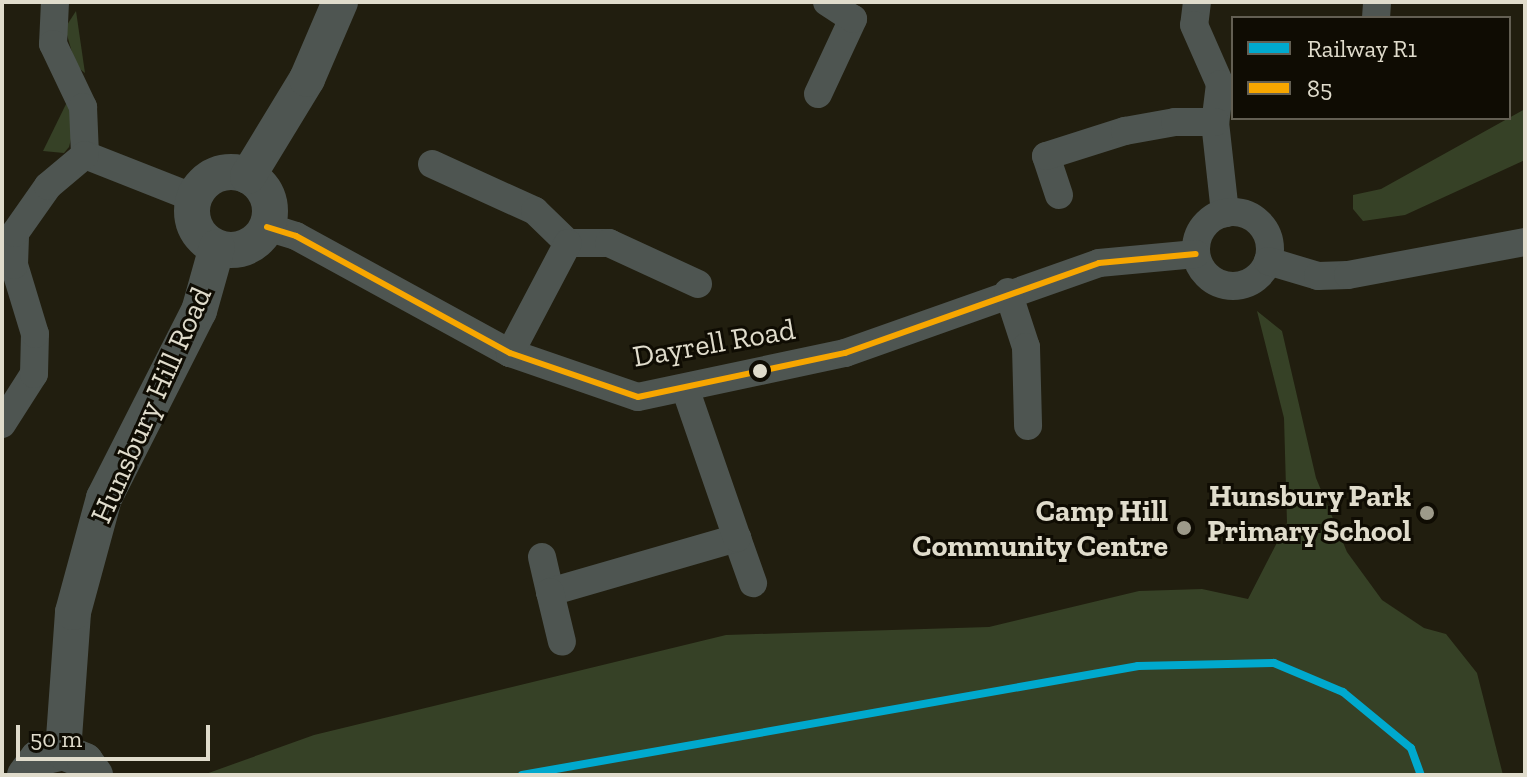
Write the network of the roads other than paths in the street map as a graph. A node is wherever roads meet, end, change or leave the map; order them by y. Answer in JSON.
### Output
{"nodes":[{"id":1,"x":55,"y":2,"type":"edge"},
{"id":2,"x":340,"y":2,"type":"edge"},
{"id":3,"x":827,"y":2,"type":"edge"},
{"id":4,"x":1197,"y":2,"type":"edge"},
{"id":5,"x":818,"y":94,"type":"dead end"},
{"id":6,"x":1215,"y":122,"type":"junction"},
{"id":7,"x":85,"y":155,"type":"junction"},
{"id":8,"x":432,"y":164,"type":"dead end"},
{"id":9,"x":248,"y":176,"type":"junction"},
{"id":10,"x":1059,"y":195,"type":"dead end"},
{"id":11,"x":194,"y":198,"type":"junction"},
{"id":12,"x":1225,"y":213,"type":"junction"},
{"id":13,"x":267,"y":227,"type":"junction"},
{"id":14,"x":8,"y":232,"type":"edge"},
{"id":15,"x":1525,"y":242,"type":"edge"},
{"id":16,"x":568,"y":243,"type":"junction"},
{"id":17,"x":217,"y":247,"type":"junction"},
{"id":18,"x":1196,"y":254,"type":"junction"},
{"id":19,"x":1268,"y":261,"type":"junction"},
{"id":20,"x":698,"y":284,"type":"dead end"},
{"id":21,"x":1008,"y":292,"type":"junction"},
{"id":22,"x":510,"y":353,"type":"junction"},
{"id":23,"x":685,"y":388,"type":"junction"},
{"id":24,"x":2,"y":424,"type":"edge"},
{"id":25,"x":1028,"y":426,"type":"dead end"},
{"id":26,"x":737,"y":538,"type":"junction"},
{"id":27,"x":542,"y":557,"type":"dead end"},
{"id":28,"x":753,"y":583,"type":"dead end"},
{"id":29,"x":550,"y":592,"type":"junction"},
{"id":30,"x":562,"y":642,"type":"dead end"},
{"id":31,"x":63,"y":752,"type":"junction"},
{"id":32,"x":25,"y":775,"type":"edge"},
{"id":33,"x":95,"y":775,"type":"edge"}],
"edges":[{"from":1,"to":7,"type":"street"},
{"from":2,"to":9,"type":"street"},
{"from":3,"to":5,"type":"street"},
{"from":4,"to":6,"type":"street"},
{"from":6,"to":10,"type":"street"},
{"from":6,"to":12,"type":"street"},
{"from":7,"to":11,"type":"street"},
{"from":7,"to":14,"type":"street"},
{"from":8,"to":16,"type":"street"},
{"from":9,"to":11,"type":"street"},
{"from":9,"to":13,"type":"street"},
{"from":11,"to":17,"type":"street"},
{"from":12,"to":18,"type":"street"},
{"from":12,"to":19,"type":"street"},
{"from":13,"to":17,"type":"street"},
{"from":13,"to":22,"type":"street","name":"Dayrell Road"},
{"from":14,"to":24,"type":"street"},
{"from":15,"to":19,"type":"street"},
{"from":16,"to":20,"type":"street"},
{"from":16,"to":22,"type":"street"},
{"from":17,"to":31,"type":"street","name":"Hunsbury Hill Road"},
{"from":18,"to":19,"type":"street"},
{"from":18,"to":21,"type":"street","name":"Dayrell Road"},
{"from":21,"to":23,"type":"street","name":"Dayrell Road"},
{"from":21,"to":25,"type":"street"},
{"from":22,"to":23,"type":"street","name":"Dayrell Road"},
{"from":23,"to":26,"type":"street"},
{"from":26,"to":28,"type":"street"},
{"from":26,"to":29,"type":"street"},
{"from":27,"to":29,"type":"street"},
{"from":29,"to":30,"type":"street"},
{"from":31,"to":32,"type":"street"},
{"from":31,"to":33,"type":"street"}]}
